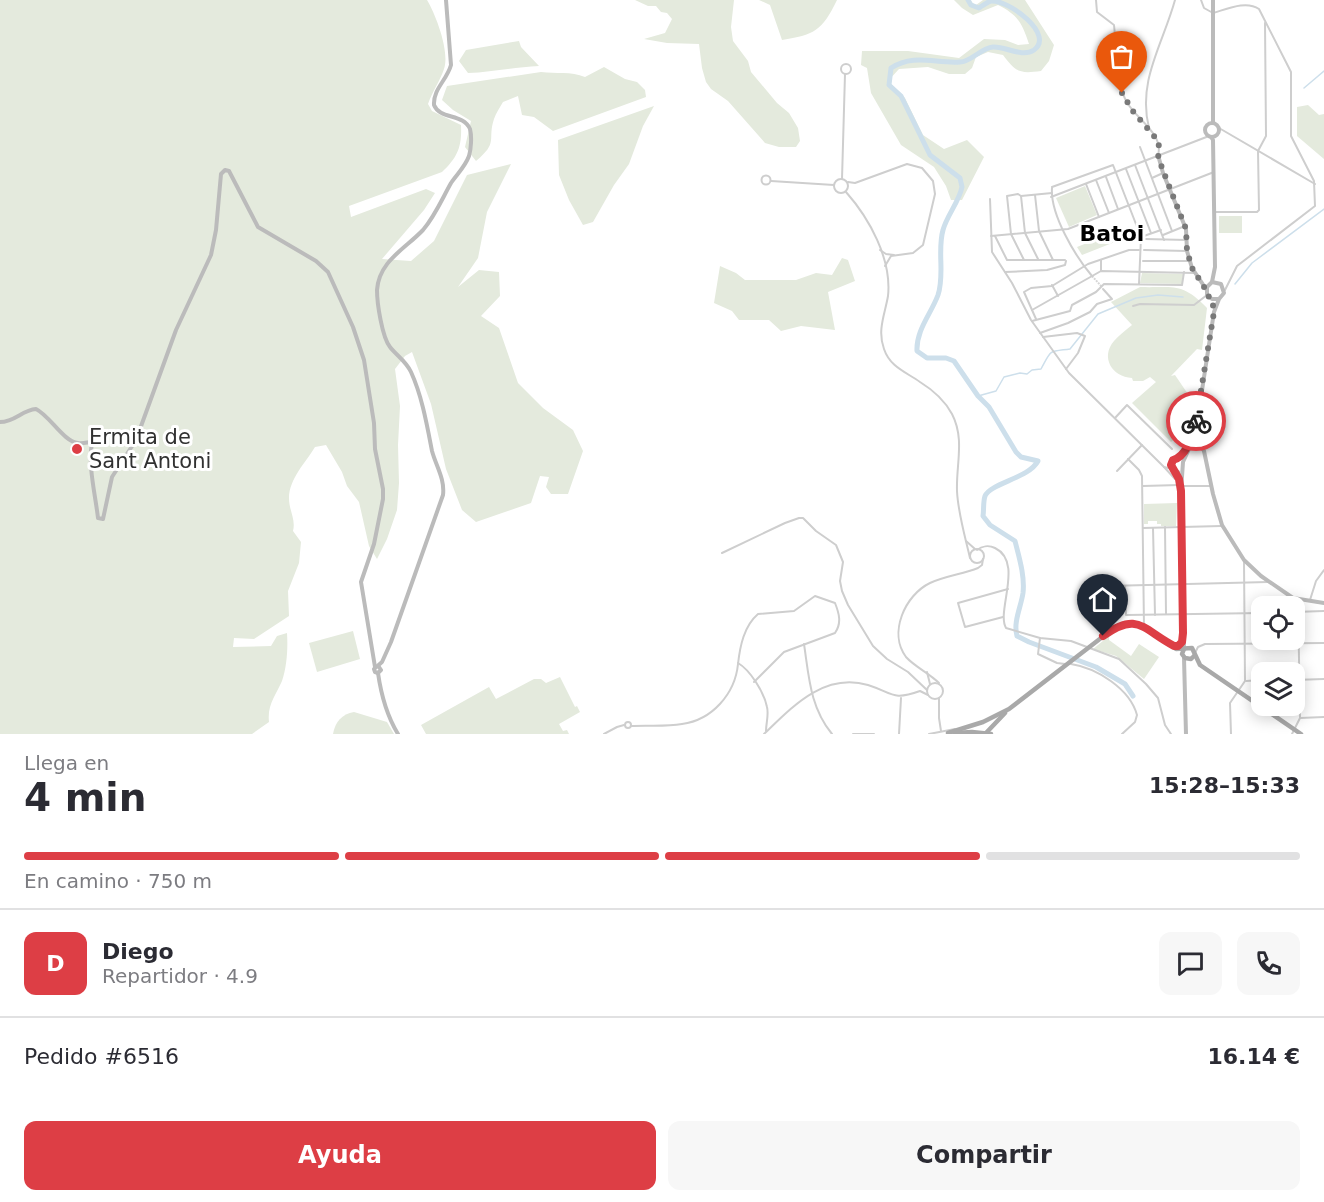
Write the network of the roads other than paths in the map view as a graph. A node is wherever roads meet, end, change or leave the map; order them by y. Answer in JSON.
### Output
{"nodes":[{"id":1,"x":447,"y":0,"type":"edge"},
{"id":2,"x":1096,"y":0,"type":"edge"},
{"id":3,"x":1175,"y":0,"type":"edge"},
{"id":4,"x":1201,"y":0,"type":"edge"},
{"id":5,"x":1213,"y":0,"type":"edge"},
{"id":6,"x":1213,"y":13,"type":"junction"},
{"id":7,"x":1265,"y":22,"type":"junction"},
{"id":8,"x":845,"y":74,"type":"dead end"},
{"id":9,"x":1212,"y":121,"type":"junction"},
{"id":10,"x":1220,"y":129,"type":"junction"},
{"id":11,"x":1150,"y":130,"type":"junction"},
{"id":12,"x":1210,"y":137,"type":"junction"},
{"id":13,"x":1140,"y":147,"type":"dead end"},
{"id":14,"x":1258,"y":151,"type":"junction"},
{"id":15,"x":1158,"y":155,"type":"junction"},
{"id":16,"x":1145,"y":160,"type":"junction"},
{"id":17,"x":1135,"y":165,"type":"junction"},
{"id":18,"x":1125,"y":169,"type":"junction"},
{"id":19,"x":1214,"y":172,"type":"junction"},
{"id":20,"x":1115,"y":173,"type":"junction"},
{"id":21,"x":1163,"y":173,"type":"junction"},
{"id":22,"x":1106,"y":177,"type":"junction"},
{"id":23,"x":1152,"y":178,"type":"junction"},
{"id":24,"x":842,"y":179,"type":"junction"},
{"id":25,"x":1096,"y":180,"type":"junction"},
{"id":26,"x":771,"y":181,"type":"dead end"},
{"id":27,"x":848,"y":182,"type":"junction"},
{"id":28,"x":1086,"y":184,"type":"junction"},
{"id":29,"x":1315,"y":184,"type":"junction"},
{"id":30,"x":834,"y":185,"type":"junction"},
{"id":31,"x":1169,"y":188,"type":"junction"},
{"id":32,"x":846,"y":192,"type":"junction"},
{"id":33,"x":1158,"y":193,"type":"junction"},
{"id":34,"x":1035,"y":195,"type":"junction"},
{"id":35,"x":1051,"y":195,"type":"junction"},
{"id":36,"x":1021,"y":196,"type":"junction"},
{"id":37,"x":1148,"y":197,"type":"junction"},
{"id":38,"x":990,"y":199,"type":"dead end"},
{"id":39,"x":1138,"y":201,"type":"junction"},
{"id":40,"x":1128,"y":205,"type":"junction"},
{"id":41,"x":1118,"y":209,"type":"junction"},
{"id":42,"x":1214,"y":212,"type":"junction"},
{"id":43,"x":1109,"y":213,"type":"junction"},
{"id":44,"x":1100,"y":217,"type":"junction"},
{"id":45,"x":1185,"y":226,"type":"junction"},
{"id":46,"x":1063,"y":230,"type":"junction"},
{"id":47,"x":1161,"y":230,"type":"junction"},
{"id":48,"x":1039,"y":231,"type":"junction"},
{"id":49,"x":1173,"y":231,"type":"junction"},
{"id":50,"x":1025,"y":233,"type":"junction"},
{"id":51,"x":1151,"y":233,"type":"junction"},
{"id":52,"x":1011,"y":234,"type":"junction"},
{"id":53,"x":1163,"y":235,"type":"junction"},
{"id":54,"x":991,"y":236,"type":"junction"},
{"id":55,"x":995,"y":236,"type":"junction"},
{"id":56,"x":1141,"y":237,"type":"junction"},
{"id":57,"x":1145,"y":239,"type":"dead end"},
{"id":58,"x":1164,"y":240,"type":"junction"},
{"id":59,"x":1187,"y":240,"type":"junction"},
{"id":60,"x":880,"y":250,"type":"junction"},
{"id":61,"x":1139,"y":250,"type":"junction"},
{"id":62,"x":1144,"y":250,"type":"dead end"},
{"id":63,"x":1187,"y":251,"type":"junction"},
{"id":64,"x":894,"y":255,"type":"junction"},
{"id":65,"x":1024,"y":260,"type":"junction"},
{"id":66,"x":1039,"y":260,"type":"junction"},
{"id":67,"x":1053,"y":260,"type":"junction"},
{"id":68,"x":1101,"y":260,"type":"junction"},
{"id":69,"x":1143,"y":261,"type":"dead end"},
{"id":70,"x":1190,"y":261,"type":"junction"},
{"id":71,"x":885,"y":266,"type":"junction"},
{"id":72,"x":1084,"y":267,"type":"junction"},
{"id":73,"x":1215,"y":267,"type":"junction"},
{"id":74,"x":1101,"y":271,"type":"junction"},
{"id":75,"x":1005,"y":272,"type":"junction"},
{"id":76,"x":1139,"y":272,"type":"junction"},
{"id":77,"x":1184,"y":272,"type":"junction"},
{"id":78,"x":1193,"y":273,"type":"junction"},
{"id":79,"x":1092,"y":276,"type":"tunnel mouth"},
{"id":80,"x":1198,"y":278,"type":"junction"},
{"id":81,"x":1229,"y":280,"type":"junction"},
{"id":82,"x":1211,"y":283,"type":"junction"},
{"id":83,"x":1139,"y":284,"type":"junction"},
{"id":84,"x":1221,"y":284,"type":"junction"},
{"id":85,"x":1052,"y":285,"type":"junction"},
{"id":86,"x":1103,"y":289,"type":"dead end"},
{"id":87,"x":1206,"y":290,"type":"junction"},
{"id":88,"x":1225,"y":290,"type":"junction"},
{"id":89,"x":1207,"y":295,"type":"junction"},
{"id":90,"x":1058,"y":296,"type":"junction"},
{"id":91,"x":1212,"y":299,"type":"junction"},
{"id":92,"x":1219,"y":299,"type":"junction"},
{"id":93,"x":1133,"y":306,"type":"dead end"},
{"id":94,"x":1032,"y":310,"type":"junction"},
{"id":95,"x":1214,"y":312,"type":"junction"},
{"id":96,"x":1036,"y":319,"type":"junction"},
{"id":97,"x":1032,"y":321,"type":"junction"},
{"id":98,"x":1040,"y":333,"type":"junction"},
{"id":99,"x":1043,"y":337,"type":"junction"},
{"id":100,"x":1065,"y":367,"type":"junction"},
{"id":101,"x":1199,"y":409,"type":"junction"},
{"id":102,"x":1115,"y":418,"type":"junction"},
{"id":103,"x":0,"y":422,"type":"edge"},
{"id":104,"x":1195,"y":436,"type":"junction"},
{"id":105,"x":1192,"y":443,"type":"junction"},
{"id":106,"x":1142,"y":445,"type":"junction"},
{"id":107,"x":1202,"y":446,"type":"junction"},
{"id":108,"x":1172,"y":449,"type":"dead end"},
{"id":109,"x":1128,"y":459,"type":"junction"},
{"id":110,"x":1181,"y":460,"type":"junction"},
{"id":111,"x":1163,"y":465,"type":"junction"},
{"id":112,"x":1175,"y":469,"type":"junction"},
{"id":113,"x":1117,"y":471,"type":"dead end"},
{"id":114,"x":1175,"y":479,"type":"dead end"},
{"id":115,"x":1143,"y":486,"type":"junction"},
{"id":116,"x":1181,"y":486,"type":"junction"},
{"id":117,"x":1211,"y":486,"type":"junction"},
{"id":118,"x":1222,"y":525,"type":"junction"},
{"id":119,"x":1165,"y":527,"type":"junction"},
{"id":120,"x":1182,"y":527,"type":"junction"},
{"id":121,"x":1143,"y":528,"type":"junction"},
{"id":122,"x":1154,"y":528,"type":"junction"},
{"id":123,"x":965,"y":538,"type":"junction"},
{"id":124,"x":986,"y":547,"type":"junction"},
{"id":125,"x":977,"y":550,"type":"junction"},
{"id":126,"x":722,"y":553,"type":"dead end"},
{"id":127,"x":982,"y":553,"type":"junction"},
{"id":128,"x":971,"y":559,"type":"junction"},
{"id":129,"x":983,"y":559,"type":"junction"},
{"id":130,"x":1244,"y":560,"type":"junction"},
{"id":131,"x":1324,"y":570,"type":"edge"},
{"id":132,"x":967,"y":571,"type":"junction"},
{"id":133,"x":1268,"y":582,"type":"junction"},
{"id":134,"x":1244,"y":583,"type":"junction"},
{"id":135,"x":1183,"y":584,"type":"junction"},
{"id":136,"x":1144,"y":585,"type":"junction"},
{"id":137,"x":1155,"y":585,"type":"junction"},
{"id":138,"x":1166,"y":585,"type":"junction"},
{"id":139,"x":1107,"y":586,"type":"dead end"},
{"id":140,"x":1125,"y":586,"type":"junction"},
{"id":141,"x":1008,"y":589,"type":"junction"},
{"id":142,"x":1291,"y":596,"type":"edge"},
{"id":143,"x":1305,"y":600,"type":"edge"},
{"id":144,"x":1310,"y":600,"type":"junction"},
{"id":145,"x":1324,"y":603,"type":"edge"},
{"id":146,"x":1305,"y":612,"type":"edge"},
{"id":147,"x":1324,"y":612,"type":"edge"},
{"id":148,"x":1244,"y":613,"type":"junction"},
{"id":149,"x":1251,"y":613,"type":"edge"},
{"id":150,"x":1166,"y":614,"type":"junction"},
{"id":151,"x":1183,"y":614,"type":"junction"},
{"id":152,"x":1144,"y":615,"type":"junction"},
{"id":153,"x":1155,"y":615,"type":"junction"},
{"id":154,"x":1003,"y":617,"type":"junction"},
{"id":155,"x":1144,"y":627,"type":"junction"},
{"id":156,"x":1183,"y":633,"type":"junction"},
{"id":157,"x":1040,"y":638,"type":"junction"},
{"id":158,"x":1167,"y":643,"type":"junction"},
{"id":159,"x":1324,"y":643,"type":"edge"},
{"id":160,"x":804,"y":644,"type":"junction"},
{"id":161,"x":1305,"y":644,"type":"edge"},
{"id":162,"x":1245,"y":645,"type":"junction"},
{"id":163,"x":1251,"y":645,"type":"edge"},
{"id":164,"x":1187,"y":648,"type":"junction"},
{"id":165,"x":1193,"y":656,"type":"junction"},
{"id":166,"x":1183,"y":657,"type":"junction"},
{"id":167,"x":738,"y":663,"type":"junction"},
{"id":168,"x":377,"y":667,"type":"junction"},
{"id":169,"x":927,"y":672,"type":"junction"},
{"id":170,"x":1184,"y":674,"type":"junction"},
{"id":171,"x":1324,"y":679,"type":"edge"},
{"id":172,"x":1305,"y":680,"type":"edge"},
{"id":173,"x":754,"y":681,"type":"junction"},
{"id":174,"x":1245,"y":681,"type":"junction"},
{"id":175,"x":1251,"y":681,"type":"edge"},
{"id":176,"x":939,"y":683,"type":"junction"},
{"id":177,"x":930,"y":684,"type":"junction"},
{"id":178,"x":927,"y":690,"type":"junction"},
{"id":179,"x":1238,"y":691,"type":"junction"},
{"id":180,"x":811,"y":692,"type":"junction"},
{"id":181,"x":928,"y":695,"type":"junction"},
{"id":182,"x":901,"y":697,"type":"junction"},
{"id":183,"x":939,"y":698,"type":"junction"},
{"id":184,"x":1009,"y":709,"type":"junction"},
{"id":185,"x":1324,"y":717,"type":"edge"},
{"id":186,"x":1300,"y":718,"type":"joint"},
{"id":187,"x":983,"y":722,"type":"junction"},
{"id":188,"x":973,"y":725,"type":"junction"},
{"id":189,"x":972,"y":732,"type":"junction"},
{"id":190,"x":1294,"y":732,"type":"edge"},
{"id":191,"x":766,"y":733,"type":"edge"},
{"id":192,"x":945,"y":733,"type":"edge"},
{"id":193,"x":988,"y":733,"type":"edge"},
{"id":194,"x":1170,"y":733,"type":"edge"},
{"id":195,"x":398,"y":734,"type":"edge"},
{"id":196,"x":604,"y":734,"type":"edge"},
{"id":197,"x":832,"y":734,"type":"edge"},
{"id":198,"x":853,"y":734,"type":"edge"},
{"id":199,"x":874,"y":734,"type":"edge"},
{"id":200,"x":899,"y":734,"type":"edge"},
{"id":201,"x":929,"y":734,"type":"edge"},
{"id":202,"x":1122,"y":734,"type":"edge"},
{"id":203,"x":1186,"y":734,"type":"edge"},
{"id":204,"x":1231,"y":734,"type":"edge"},
{"id":205,"x":1301,"y":734,"type":"edge"}],
"edges":[{"from":1,"to":168,"type":"street"},
{"from":2,"to":11,"type":"street"},
{"from":3,"to":11,"type":"street"},
{"from":4,"to":6,"type":"street"},
{"from":5,"to":6,"type":"street"},
{"from":6,"to":7,"type":"street"},
{"from":6,"to":9,"type":"street"},
{"from":7,"to":14,"type":"street"},
{"from":7,"to":29,"type":"street"},
{"from":8,"to":24,"type":"street"},
{"from":9,"to":10,"type":"street"},
{"from":9,"to":12,"type":"street"},
{"from":10,"to":12,"type":"street"},
{"from":10,"to":14,"type":"street"},
{"from":11,"to":15,"type":"street"},
{"from":12,"to":15,"type":"street"},
{"from":12,"to":19,"type":"street"},
{"from":13,"to":16,"type":"street"},
{"from":14,"to":29,"type":"street"},
{"from":14,"to":42,"type":"street"},
{"from":15,"to":16,"type":"street"},
{"from":15,"to":21,"type":"street"},
{"from":16,"to":17,"type":"street"},
{"from":16,"to":23,"type":"street"},
{"from":17,"to":18,"type":"street"},
{"from":17,"to":37,"type":"street"},
{"from":18,"to":20,"type":"street"},
{"from":18,"to":39,"type":"street"},
{"from":19,"to":31,"type":"street"},
{"from":19,"to":42,"type":"street"},
{"from":20,"to":22,"type":"street"},
{"from":20,"to":35,"type":"street"},
{"from":20,"to":40,"type":"street"},
{"from":21,"to":23,"type":"street"},
{"from":21,"to":31,"type":"street"},
{"from":22,"to":25,"type":"street"},
{"from":22,"to":41,"type":"street"},
{"from":23,"to":33,"type":"street"},
{"from":24,"to":27,"type":"street"},
{"from":24,"to":30,"type":"street"},
{"from":25,"to":28,"type":"street"},
{"from":25,"to":43,"type":"street"},
{"from":26,"to":30,"type":"street"},
{"from":27,"to":32,"type":"street"},
{"from":27,"to":64,"type":"street"},
{"from":28,"to":35,"type":"street"},
{"from":28,"to":44,"type":"street"},
{"from":29,"to":81,"type":"street"},
{"from":30,"to":32,"type":"street"},
{"from":31,"to":33,"type":"street"},
{"from":31,"to":45,"type":"street"},
{"from":32,"to":60,"type":"street"},
{"from":33,"to":37,"type":"street"},
{"from":33,"to":49,"type":"street"},
{"from":34,"to":35,"type":"street"},
{"from":34,"to":36,"type":"street"},
{"from":34,"to":48,"type":"street"},
{"from":35,"to":46,"type":"street"},
{"from":36,"to":50,"type":"street"},
{"from":36,"to":52,"type":"street"},
{"from":37,"to":39,"type":"street"},
{"from":37,"to":47,"type":"street"},
{"from":38,"to":54,"type":"street"},
{"from":39,"to":40,"type":"street"},
{"from":39,"to":51,"type":"street"},
{"from":40,"to":41,"type":"street"},
{"from":40,"to":56,"type":"street"},
{"from":41,"to":43,"type":"street"},
{"from":42,"to":73,"type":"street"},
{"from":43,"to":44,"type":"street"},
{"from":44,"to":46,"type":"street"},
{"from":45,"to":49,"type":"street"},
{"from":45,"to":59,"type":"street"},
{"from":46,"to":48,"type":"street"},
{"from":46,"to":72,"type":"street"},
{"from":47,"to":51,"type":"street"},
{"from":47,"to":53,"type":"street"},
{"from":48,"to":50,"type":"street"},
{"from":48,"to":67,"type":"street"},
{"from":49,"to":53,"type":"street"},
{"from":50,"to":52,"type":"street"},
{"from":50,"to":66,"type":"street"},
{"from":51,"to":56,"type":"street"},
{"from":52,"to":55,"type":"street"},
{"from":52,"to":65,"type":"street"},
{"from":53,"to":58,"type":"street"},
{"from":54,"to":55,"type":"street"},
{"from":54,"to":75,"type":"street"},
{"from":55,"to":65,"type":"street"},
{"from":56,"to":61,"type":"street"},
{"from":57,"to":58,"type":"street"},
{"from":58,"to":59,"type":"street"},
{"from":59,"to":63,"type":"street"},
{"from":60,"to":64,"type":"street"},
{"from":60,"to":71,"type":"street"},
{"from":61,"to":68,"type":"street"},
{"from":61,"to":76,"type":"street"},
{"from":62,"to":63,"type":"street"},
{"from":63,"to":70,"type":"street"},
{"from":64,"to":71,"type":"street"},
{"from":65,"to":66,"type":"street"},
{"from":66,"to":67,"type":"street"},
{"from":67,"to":75,"type":"street"},
{"from":68,"to":72,"type":"street"},
{"from":68,"to":74,"type":"street"},
{"from":69,"to":70,"type":"street"},
{"from":70,"to":78,"type":"street"},
{"from":71,"to":123,"type":"street"},
{"from":72,"to":79,"type":"street"},
{"from":72,"to":85,"type":"street"},
{"from":73,"to":82,"type":"street"},
{"from":73,"to":84,"type":"street"},
{"from":74,"to":76,"type":"street"},
{"from":74,"to":90,"type":"street"},
{"from":75,"to":97,"type":"street"},
{"from":76,"to":77,"type":"street"},
{"from":76,"to":83,"type":"street"},
{"from":77,"to":78,"type":"street"},
{"from":77,"to":83,"type":"street"},
{"from":78,"to":80,"type":"street"},
{"from":80,"to":82,"type":"street"},
{"from":80,"to":87,"type":"street"},
{"from":81,"to":84,"type":"street"},
{"from":81,"to":88,"type":"street"},
{"from":82,"to":84,"type":"street"},
{"from":82,"to":87,"type":"street"},
{"from":83,"to":96,"type":"street"},
{"from":84,"to":88,"type":"street"},
{"from":85,"to":90,"type":"street"},
{"from":85,"to":94,"type":"street"},
{"from":86,"to":98,"type":"street"},
{"from":87,"to":89,"type":"street"},
{"from":88,"to":92,"type":"street"},
{"from":89,"to":91,"type":"street"},
{"from":89,"to":93,"type":"street"},
{"from":90,"to":94,"type":"street"},
{"from":91,"to":92,"type":"street"},
{"from":91,"to":95,"type":"street"},
{"from":92,"to":95,"type":"street"},
{"from":94,"to":96,"type":"street"},
{"from":95,"to":101,"type":"street"},
{"from":96,"to":97,"type":"street"},
{"from":97,"to":98,"type":"street"},
{"from":98,"to":99,"type":"street"},
{"from":99,"to":100,"type":"street"},
{"from":99,"to":100,"type":"street"},
{"from":100,"to":102,"type":"street"},
{"from":101,"to":104,"type":"street"},
{"from":101,"to":110,"type":"street"},
{"from":102,"to":106,"type":"street"},
{"from":102,"to":108,"type":"street"},
{"from":103,"to":168,"type":"street"},
{"from":104,"to":105,"type":"street"},
{"from":104,"to":107,"type":"street"},
{"from":105,"to":107,"type":"street"},
{"from":105,"to":110,"type":"street"},
{"from":106,"to":109,"type":"street"},
{"from":106,"to":111,"type":"street"},
{"from":107,"to":117,"type":"street"},
{"from":109,"to":113,"type":"street"},
{"from":109,"to":115,"type":"street"},
{"from":110,"to":112,"type":"street"},
{"from":110,"to":112,"type":"street"},
{"from":111,"to":112,"type":"street"},
{"from":111,"to":114,"type":"street"},
{"from":112,"to":116,"type":"street"},
{"from":115,"to":116,"type":"street"},
{"from":115,"to":121,"type":"street"},
{"from":116,"to":117,"type":"street"},
{"from":116,"to":120,"type":"street"},
{"from":117,"to":118,"type":"street"},
{"from":118,"to":120,"type":"street"},
{"from":118,"to":130,"type":"street"},
{"from":119,"to":120,"type":"street"},
{"from":119,"to":122,"type":"street"},
{"from":119,"to":138,"type":"street"},
{"from":120,"to":135,"type":"street"},
{"from":121,"to":122,"type":"street"},
{"from":121,"to":136,"type":"street"},
{"from":122,"to":137,"type":"street"},
{"from":123,"to":125,"type":"street"},
{"from":123,"to":128,"type":"street"},
{"from":124,"to":125,"type":"street"},
{"from":124,"to":127,"type":"street"},
{"from":124,"to":141,"type":"street"},
{"from":125,"to":127,"type":"street"},
{"from":125,"to":128,"type":"street"},
{"from":126,"to":178,"type":"street"},
{"from":127,"to":129,"type":"street"},
{"from":128,"to":129,"type":"street"},
{"from":128,"to":132,"type":"street"},
{"from":129,"to":132,"type":"street"},
{"from":130,"to":133,"type":"street"},
{"from":130,"to":134,"type":"street"},
{"from":131,"to":144,"type":"street"},
{"from":132,"to":169,"type":"street"},
{"from":133,"to":134,"type":"street"},
{"from":133,"to":142,"type":"street"},
{"from":134,"to":135,"type":"street"},
{"from":134,"to":148,"type":"street"},
{"from":135,"to":138,"type":"street"},
{"from":135,"to":151,"type":"street"},
{"from":136,"to":137,"type":"street"},
{"from":136,"to":140,"type":"street"},
{"from":136,"to":152,"type":"street"},
{"from":137,"to":138,"type":"street"},
{"from":137,"to":153,"type":"street"},
{"from":138,"to":150,"type":"street"},
{"from":139,"to":140,"type":"street"},
{"from":140,"to":152,"type":"street"},
{"from":141,"to":154,"type":"street"},
{"from":141,"to":154,"type":"street"},
{"from":143,"to":144,"type":"street"},
{"from":144,"to":145,"type":"street"},
{"from":146,"to":147,"type":"street"},
{"from":148,"to":149,"type":"street"},
{"from":148,"to":151,"type":"street"},
{"from":148,"to":162,"type":"street"},
{"from":150,"to":151,"type":"street"},
{"from":150,"to":153,"type":"street"},
{"from":151,"to":156,"type":"street"},
{"from":152,"to":153,"type":"street"},
{"from":152,"to":155,"type":"street"},
{"from":154,"to":157,"type":"street"},
{"from":155,"to":158,"type":"main road"},
{"from":155,"to":184,"type":"main road"},
{"from":156,"to":158,"type":"street"},
{"from":156,"to":164,"type":"street"},
{"from":157,"to":194,"type":"street"},
{"from":157,"to":202,"type":"street"},
{"from":158,"to":164,"type":"main road"},
{"from":158,"to":166,"type":"main road"},
{"from":159,"to":161,"type":"street"},
{"from":160,"to":167,"type":"street"},
{"from":160,"to":173,"type":"street"},
{"from":160,"to":180,"type":"street"},
{"from":162,"to":163,"type":"street"},
{"from":162,"to":165,"type":"street"},
{"from":162,"to":174,"type":"street"},
{"from":164,"to":165,"type":"main road"},
{"from":164,"to":166,"type":"main road"},
{"from":165,"to":166,"type":"main road"},
{"from":165,"to":170,"type":"street"},
{"from":165,"to":179,"type":"main road"},
{"from":166,"to":170,"type":"street"},
{"from":167,"to":173,"type":"street"},
{"from":167,"to":196,"type":"street"},
{"from":168,"to":195,"type":"street"},
{"from":169,"to":176,"type":"street"},
{"from":169,"to":177,"type":"street"},
{"from":170,"to":203,"type":"street"},
{"from":171,"to":172,"type":"street"},
{"from":173,"to":191,"type":"street"},
{"from":174,"to":175,"type":"street"},
{"from":174,"to":179,"type":"street"},
{"from":176,"to":177,"type":"street"},
{"from":176,"to":183,"type":"street"},
{"from":177,"to":178,"type":"street"},
{"from":178,"to":181,"type":"street"},
{"from":179,"to":190,"type":"main road"},
{"from":179,"to":204,"type":"street"},
{"from":180,"to":182,"type":"street"},
{"from":180,"to":191,"type":"street"},
{"from":180,"to":197,"type":"street"},
{"from":181,"to":182,"type":"street"},
{"from":181,"to":183,"type":"street"},
{"from":182,"to":200,"type":"street"},
{"from":183,"to":192,"type":"street"},
{"from":184,"to":187,"type":"main road"},
{"from":184,"to":193,"type":"main road"},
{"from":185,"to":186,"type":"street"},
{"from":186,"to":190,"type":"street"},
{"from":187,"to":188,"type":"main road"},
{"from":187,"to":193,"type":"main road"},
{"from":188,"to":189,"type":"main road"},
{"from":188,"to":192,"type":"main road"},
{"from":189,"to":192,"type":"main road"},
{"from":189,"to":193,"type":"main road"},
{"from":190,"to":205,"type":"main road"},
{"from":192,"to":201,"type":"street"},
{"from":198,"to":199,"type":"street"}]}
